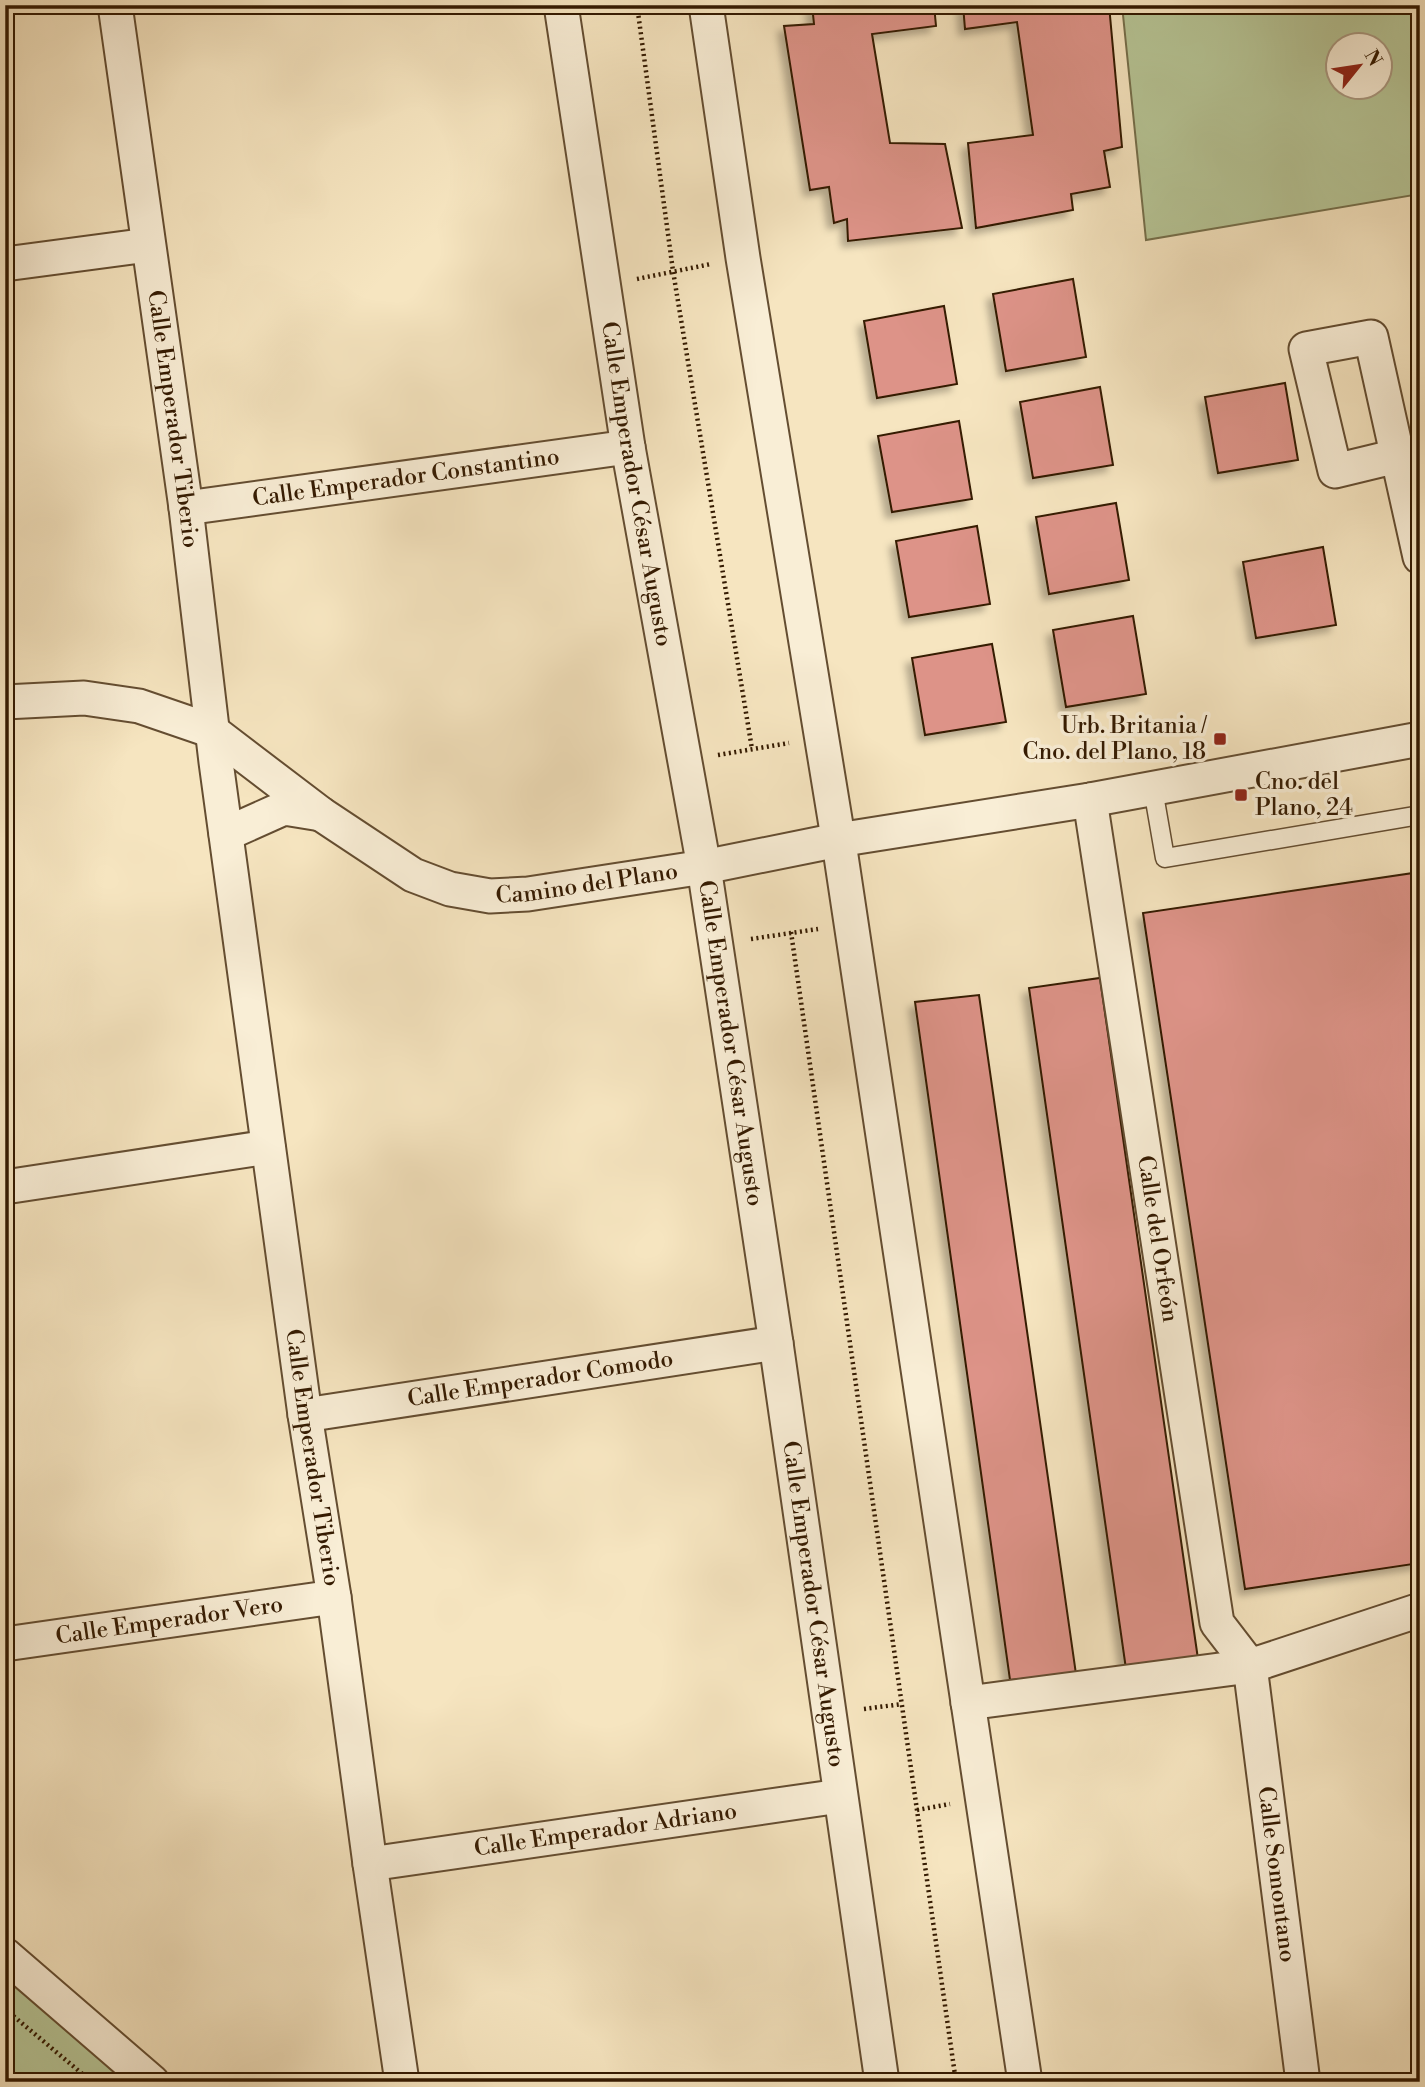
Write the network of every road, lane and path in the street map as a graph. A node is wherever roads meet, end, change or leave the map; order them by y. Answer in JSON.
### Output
{"nodes":[{"id":1,"x":115,"y":5,"type":"edge"},
{"id":2,"x":561,"y":5,"type":"edge"},
{"id":3,"x":637,"y":5,"type":"edge"},
{"id":4,"x":706,"y":5,"type":"edge"},
{"id":5,"x":148,"y":245,"type":"junction"},
{"id":6,"x":743,"y":258,"type":"junction"},
{"id":7,"x":5,"y":264,"type":"edge"},
{"id":8,"x":673,"y":271,"type":"junction"},
{"id":9,"x":603,"y":285,"type":"junction"},
{"id":10,"x":628,"y":447,"type":"junction"},
{"id":11,"x":1397,"y":456,"type":"dead end"},
{"id":12,"x":186,"y":508,"type":"junction"},
{"id":13,"x":1420,"y":557,"type":"edge"},
{"id":14,"x":5,"y":702,"type":"edge"},
{"id":15,"x":212,"y":731,"type":"junction"},
{"id":16,"x":821,"y":738,"type":"junction"},
{"id":17,"x":1420,"y":739,"type":"edge"},
{"id":18,"x":752,"y":749,"type":"junction"},
{"id":19,"x":684,"y":760,"type":"junction"},
{"id":20,"x":1153,"y":789,"type":"junction"},
{"id":21,"x":1090,"y":800,"type":"junction"},
{"id":22,"x":321,"y":814,"type":"junction"},
{"id":23,"x":1420,"y":815,"type":"edge"},
{"id":24,"x":226,"y":834,"type":"junction"},
{"id":25,"x":838,"y":840,"type":"junction"},
{"id":26,"x":704,"y":867,"type":"junction"},
{"id":27,"x":851,"y":924,"type":"junction"},
{"id":28,"x":790,"y":932,"type":"junction"},
{"id":29,"x":715,"y":944,"type":"junction"},
{"id":30,"x":268,"y":1147,"type":"junction"},
{"id":31,"x":5,"y":1187,"type":"edge"},
{"id":32,"x":776,"y":1343,"type":"junction"},
{"id":33,"x":305,"y":1415,"type":"junction"},
{"id":34,"x":334,"y":1597,"type":"junction"},
{"id":35,"x":1420,"y":1610,"type":"edge"},
{"id":36,"x":5,"y":1644,"type":"edge"},
{"id":37,"x":1250,"y":1666,"type":"junction"},
{"id":38,"x":968,"y":1703,"type":"junction"},
{"id":39,"x":840,"y":1796,"type":"junction"},
{"id":40,"x":370,"y":1864,"type":"junction"},
{"id":41,"x":5,"y":1955,"type":"edge"},
{"id":42,"x":5,"y":2009,"type":"edge"},
{"id":43,"x":92,"y":2082,"type":"edge"},
{"id":44,"x":152,"y":2082,"type":"edge"},
{"id":45,"x":402,"y":2082,"type":"edge"},
{"id":46,"x":882,"y":2082,"type":"edge"},
{"id":47,"x":956,"y":2082,"type":"edge"},
{"id":48,"x":1025,"y":2082,"type":"edge"},
{"id":49,"x":1303,"y":2082,"type":"edge"}],
"edges":[{"from":1,"to":5,"type":"street","name":"Calle Emperador Tiberio"},
{"from":2,"to":9,"type":"street","name":"Calle Emperador César Augusto"},
{"from":3,"to":8,"type":"path"},
{"from":4,"to":6,"type":"street"},
{"from":5,"to":7,"type":"street"},
{"from":5,"to":12,"type":"street","name":"Calle Emperador Tiberio"},
{"from":6,"to":8,"type":"path"},
{"from":6,"to":16,"type":"street"},
{"from":8,"to":9,"type":"path"},
{"from":8,"to":18,"type":"path"},
{"from":9,"to":10,"type":"street","name":"Calle Emperador César Augusto"},
{"from":10,"to":12,"type":"street","name":"Calle Emperador Constantino"},
{"from":10,"to":19,"type":"street","name":"Calle Emperador César Augusto"},
{"from":11,"to":13,"type":"street"},
{"from":12,"to":15,"type":"street","name":"Calle Emperador Tiberio"},
{"from":14,"to":15,"type":"street","name":"Camino del Plano"},
{"from":15,"to":22,"type":"street","name":"Camino del Plano"},
{"from":15,"to":24,"type":"street","name":"Calle Emperador Tiberio"},
{"from":16,"to":18,"type":"path"},
{"from":16,"to":25,"type":"street"},
{"from":17,"to":20,"type":"street","name":"Camino del Plano"},
{"from":18,"to":19,"type":"path"},
{"from":19,"to":26,"type":"street","name":"Calle Emperador César Augusto"},
{"from":20,"to":21,"type":"street","name":"Camino del Plano"},
{"from":20,"to":23,"type":"lane"},
{"from":21,"to":25,"type":"street","name":"Camino del Plano"},
{"from":21,"to":37,"type":"street","name":"Calle del Orfeón"},
{"from":22,"to":24,"type":"street"},
{"from":22,"to":26,"type":"street","name":"Camino del Plano"},
{"from":24,"to":30,"type":"street","name":"Calle Emperador Tiberio"},
{"from":25,"to":26,"type":"street","name":"Camino del Plano"},
{"from":25,"to":27,"type":"street"},
{"from":26,"to":29,"type":"street","name":"Calle Emperador César Augusto"},
{"from":27,"to":28,"type":"path"},
{"from":27,"to":38,"type":"street"},
{"from":28,"to":29,"type":"path"},
{"from":28,"to":47,"type":"path"},
{"from":29,"to":32,"type":"street","name":"Calle Emperador César Augusto"},
{"from":30,"to":31,"type":"street"},
{"from":30,"to":33,"type":"street","name":"Calle Emperador Tiberio"},
{"from":32,"to":33,"type":"street","name":"Calle Emperador Comodo"},
{"from":32,"to":39,"type":"street","name":"Calle Emperador César Augusto"},
{"from":33,"to":34,"type":"street","name":"Calle Emperador Tiberio"},
{"from":34,"to":36,"type":"street","name":"Calle Emperador Vero"},
{"from":34,"to":40,"type":"street","name":"Calle Emperador Tiberio"},
{"from":35,"to":37,"type":"street"},
{"from":37,"to":38,"type":"street"},
{"from":37,"to":49,"type":"street","name":"Calle Somontano"},
{"from":38,"to":48,"type":"street"},
{"from":39,"to":40,"type":"street","name":"Calle Emperador Adriano"},
{"from":39,"to":46,"type":"street","name":"Calle Emperador César Augusto"},
{"from":40,"to":45,"type":"street","name":"Calle Emperador Tiberio"},
{"from":41,"to":44,"type":"street"},
{"from":42,"to":43,"type":"path"}]}
